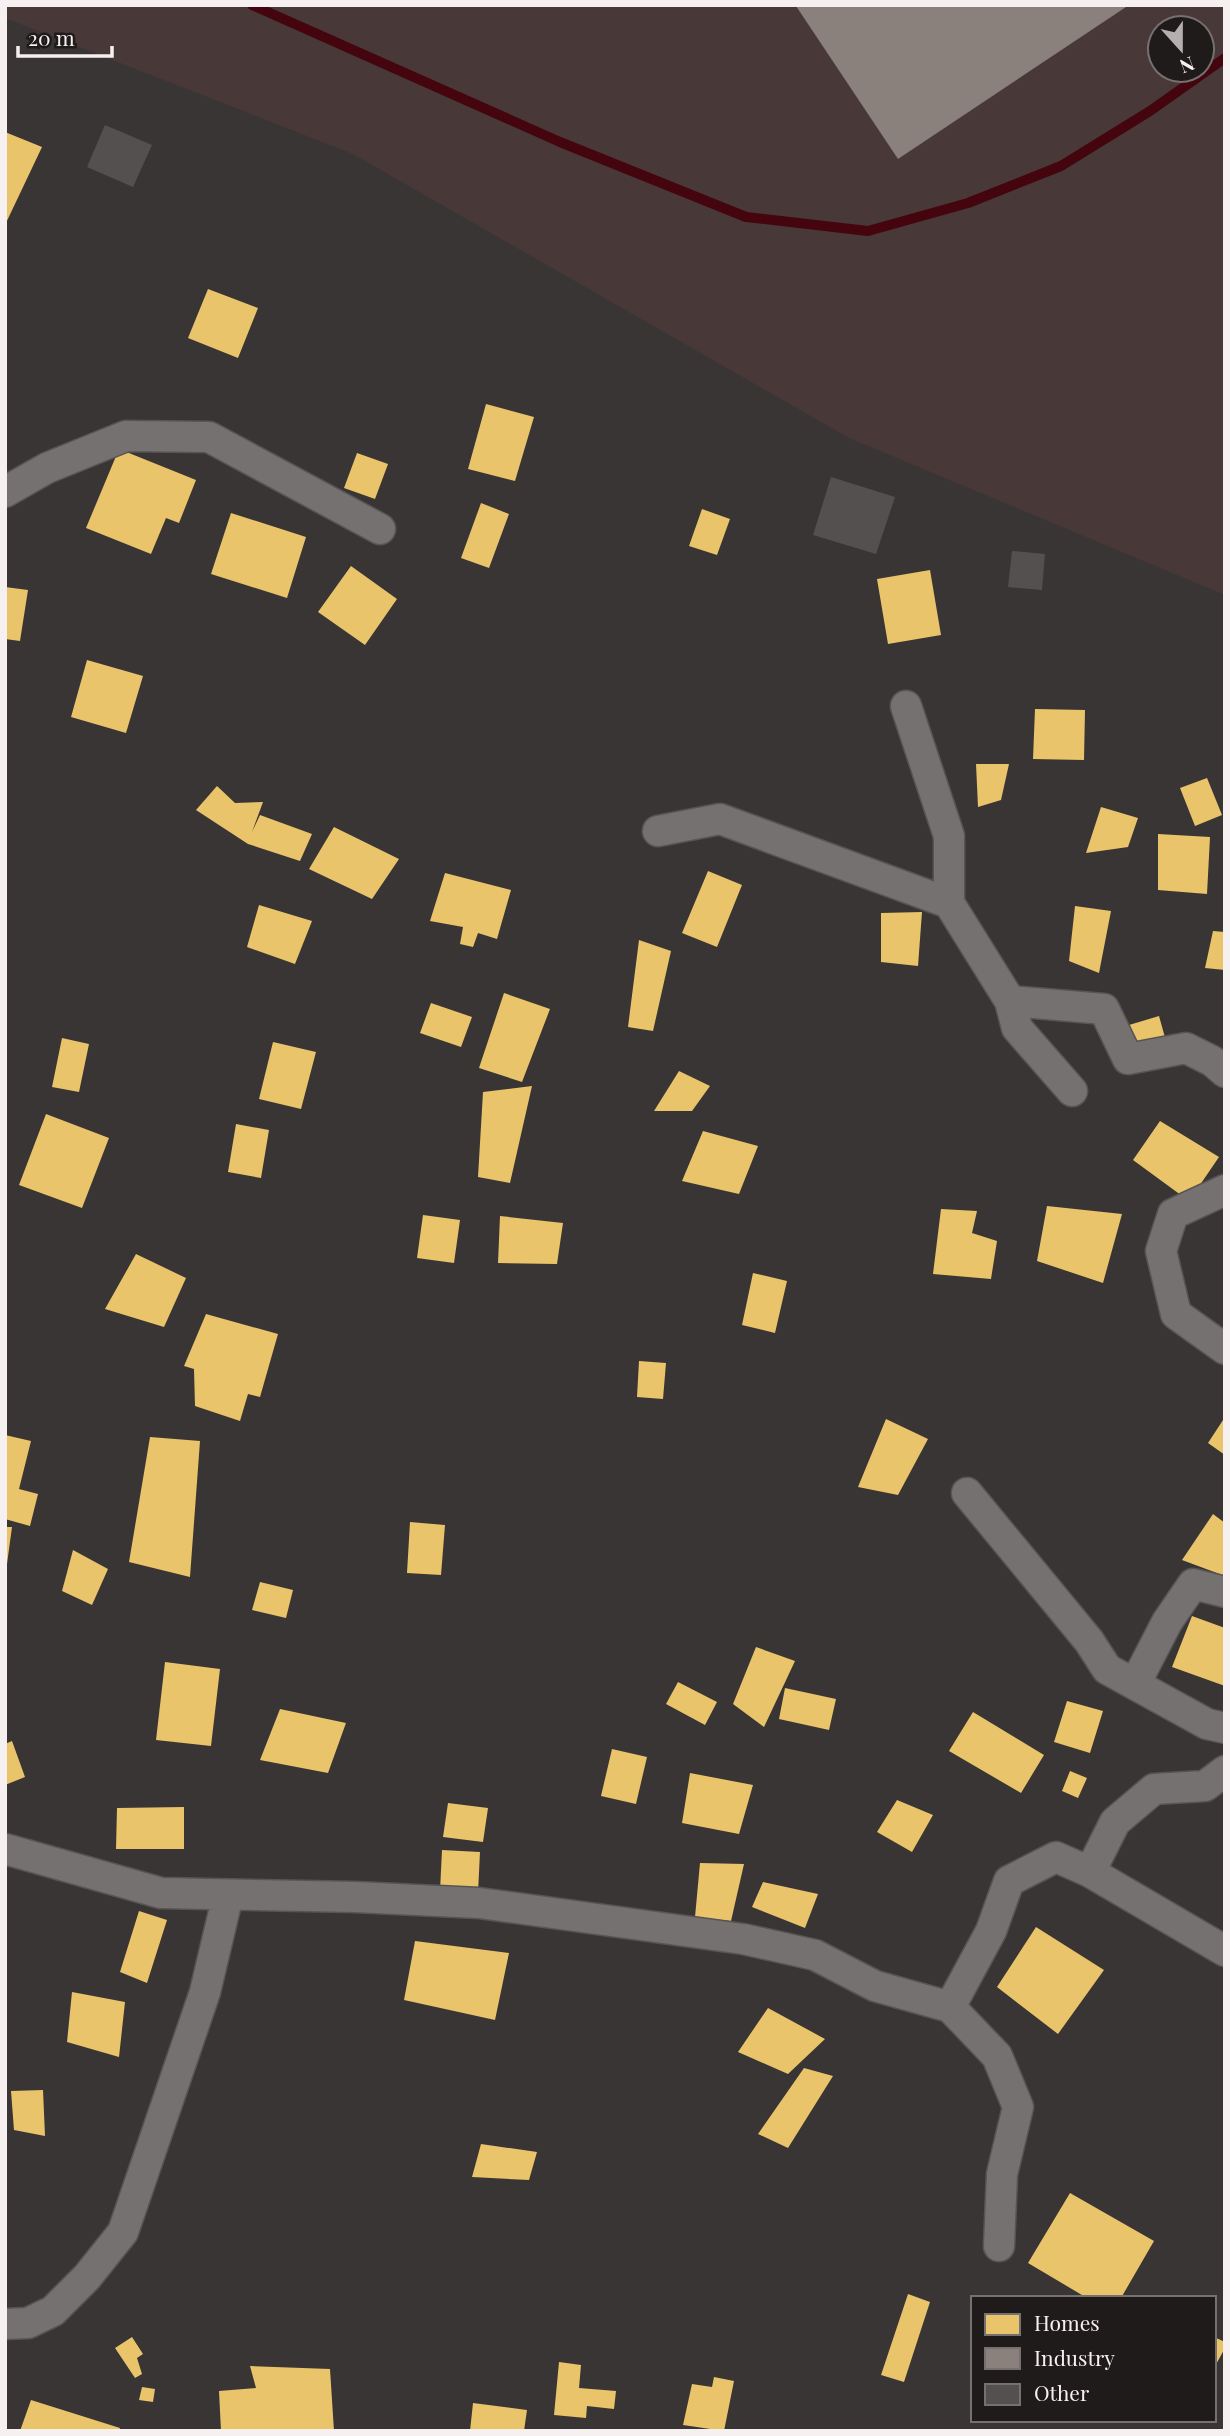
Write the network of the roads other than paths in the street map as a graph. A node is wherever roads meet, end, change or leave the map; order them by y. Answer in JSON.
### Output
{"nodes":[{"id":1,"x":5,"y":492,"type":"edge"},
{"id":2,"x":380,"y":529,"type":"dead end"},
{"id":3,"x":906,"y":706,"type":"dead end"},
{"id":4,"x":658,"y":831,"type":"dead end"},
{"id":5,"x":950,"y":902,"type":"junction"},
{"id":6,"x":1010,"y":1001,"type":"junction"},
{"id":7,"x":1225,"y":1072,"type":"edge"},
{"id":8,"x":1072,"y":1091,"type":"dead end"},
{"id":9,"x":1225,"y":1190,"type":"edge"},
{"id":10,"x":1225,"y":1349,"type":"edge"},
{"id":11,"x":967,"y":1493,"type":"dead end"},
{"id":12,"x":1225,"y":1592,"type":"edge"},
{"id":13,"x":1135,"y":1684,"type":"junction"},
{"id":14,"x":1225,"y":1728,"type":"edge"},
{"id":15,"x":1225,"y":1771,"type":"edge"},
{"id":16,"x":5,"y":1849,"type":"edge"},
{"id":17,"x":1090,"y":1872,"type":"junction"},
{"id":18,"x":228,"y":1895,"type":"junction"},
{"id":19,"x":1225,"y":1951,"type":"edge"},
{"id":20,"x":950,"y":2007,"type":"junction"},
{"id":21,"x":999,"y":2246,"type":"dead end"},
{"id":22,"x":5,"y":2324,"type":"edge"}],
"edges":[{"from":1,"to":2,"type":"street"},
{"from":3,"to":5,"type":"street"},
{"from":4,"to":5,"type":"street"},
{"from":5,"to":6,"type":"street"},
{"from":6,"to":7,"type":"street"},
{"from":6,"to":8,"type":"street"},
{"from":9,"to":10,"type":"street"},
{"from":11,"to":13,"type":"street"},
{"from":12,"to":13,"type":"street"},
{"from":13,"to":14,"type":"street"},
{"from":15,"to":17,"type":"street"},
{"from":16,"to":18,"type":"street"},
{"from":17,"to":19,"type":"street"},
{"from":17,"to":20,"type":"street"},
{"from":18,"to":20,"type":"street"},
{"from":18,"to":22,"type":"street"},
{"from":20,"to":21,"type":"street"}]}
